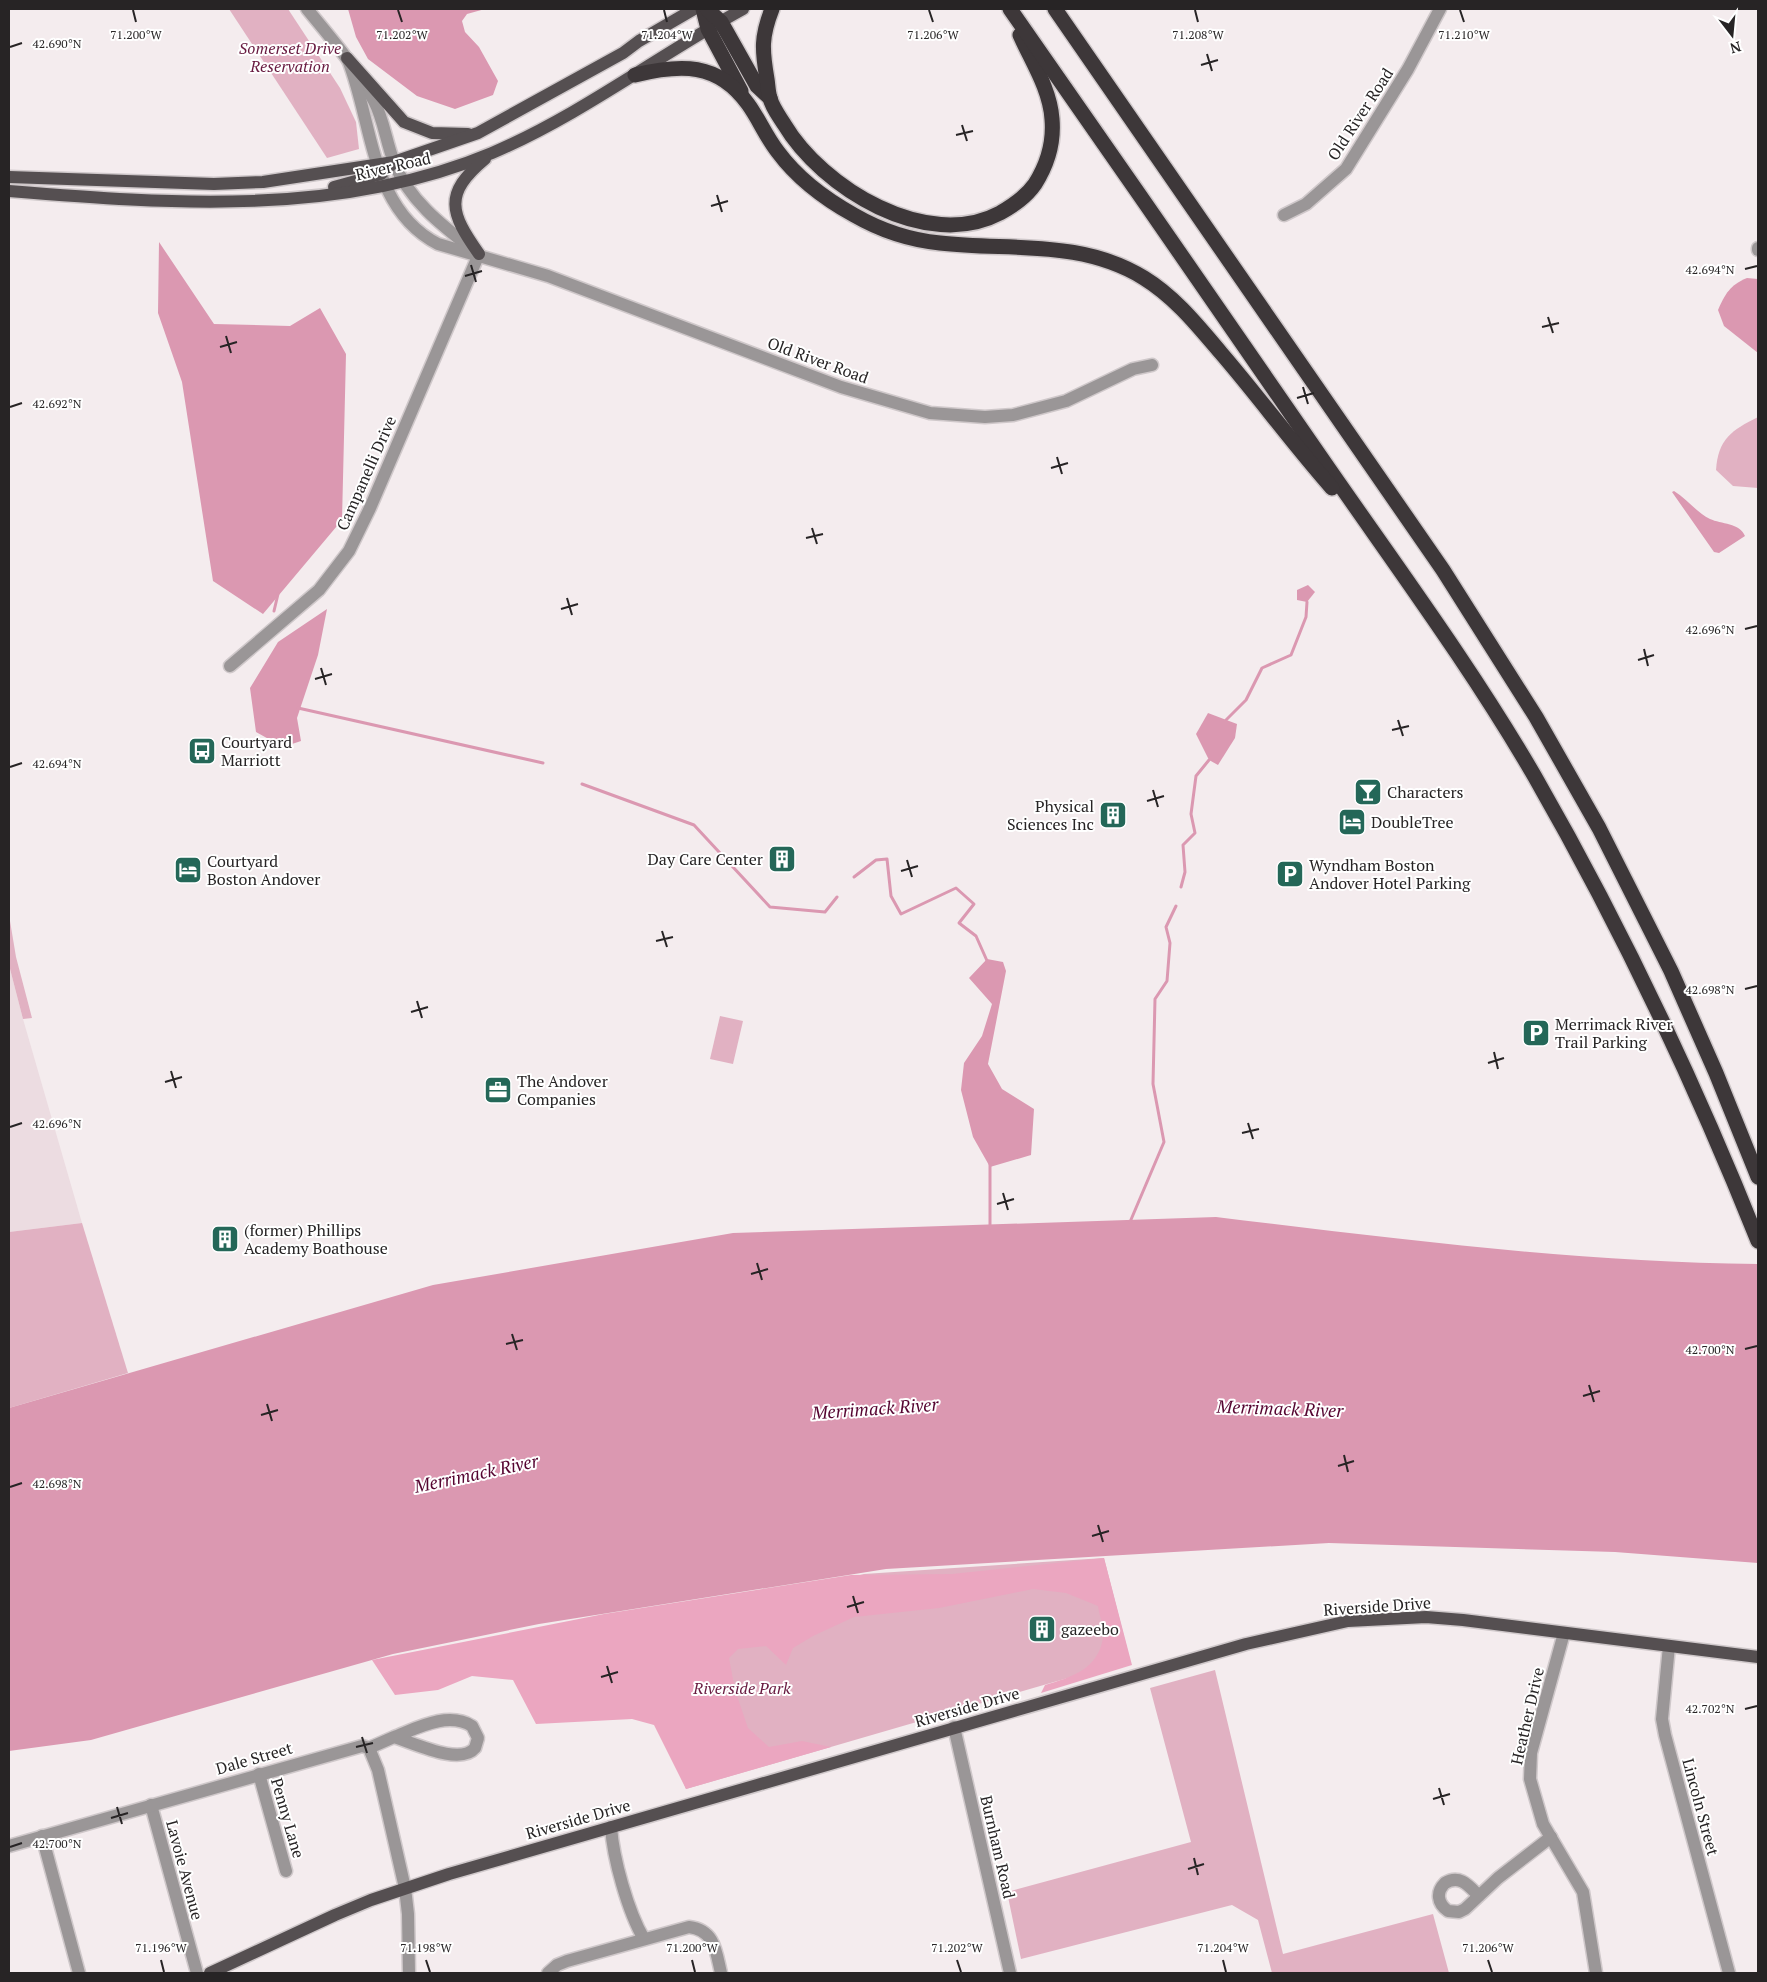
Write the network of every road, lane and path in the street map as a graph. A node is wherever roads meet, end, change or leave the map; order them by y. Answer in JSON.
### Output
{"nodes":[{"id":1,"x":307,"y":9,"type":"edge"},
{"id":2,"x":694,"y":9,"type":"edge"},
{"id":3,"x":705,"y":9,"type":"edge"},
{"id":4,"x":743,"y":9,"type":"edge"},
{"id":5,"x":772,"y":9,"type":"edge"},
{"id":6,"x":1009,"y":9,"type":"edge"},
{"id":7,"x":1055,"y":9,"type":"edge"},
{"id":8,"x":1440,"y":9,"type":"edge"},
{"id":9,"x":714,"y":26,"type":"junction"},
{"id":10,"x":347,"y":58,"type":"junction"},
{"id":11,"x":635,"y":75,"type":"junction"},
{"id":12,"x":770,"y":98,"type":"junction"},
{"id":13,"x":748,"y":103,"type":"junction"},
{"id":14,"x":478,"y":134,"type":"junction"},
{"id":15,"x":493,"y":152,"type":"junction"},
{"id":16,"x":394,"y":162,"type":"junction"},
{"id":17,"x":381,"y":175,"type":"junction"},
{"id":18,"x":9,"y":177,"type":"edge"},
{"id":19,"x":403,"y":182,"type":"junction"},
{"id":20,"x":9,"y":191,"type":"edge"},
{"id":21,"x":1284,"y":215,"type":"dead end"},
{"id":22,"x":479,"y":254,"type":"junction"},
{"id":23,"x":1152,"y":365,"type":"dead end"},
{"id":24,"x":1381,"y":544,"type":"junction"},
{"id":25,"x":230,"y":666,"type":"dead end"},
{"id":26,"x":1758,"y":1177,"type":"edge"},
{"id":27,"x":1758,"y":1241,"type":"edge"},
{"id":28,"x":1564,"y":1633,"type":"junction"},
{"id":29,"x":1669,"y":1646,"type":"junction"},
{"id":30,"x":1758,"y":1657,"type":"edge"},
{"id":31,"x":954,"y":1727,"type":"junction"},
{"id":32,"x":394,"y":1737,"type":"junction"},
{"id":33,"x":369,"y":1748,"type":"junction"},
{"id":34,"x":259,"y":1774,"type":"junction"},
{"id":35,"x":151,"y":1805,"type":"junction"},
{"id":36,"x":611,"y":1826,"type":"junction"},
{"id":37,"x":42,"y":1836,"type":"junction"},
{"id":38,"x":1551,"y":1837,"type":"junction"},
{"id":39,"x":9,"y":1846,"type":"edge"},
{"id":40,"x":286,"y":1871,"type":"dead end"},
{"id":41,"x":405,"y":1888,"type":"junction"},
{"id":42,"x":1479,"y":1896,"type":"dead end"},
{"id":43,"x":644,"y":1939,"type":"junction"},
{"id":44,"x":79,"y":1973,"type":"edge"},
{"id":45,"x":197,"y":1973,"type":"edge"},
{"id":46,"x":210,"y":1973,"type":"edge"},
{"id":47,"x":409,"y":1973,"type":"edge"},
{"id":48,"x":548,"y":1973,"type":"edge"},
{"id":49,"x":721,"y":1973,"type":"edge"},
{"id":50,"x":1010,"y":1973,"type":"edge"},
{"id":51,"x":1596,"y":1973,"type":"edge"},
{"id":52,"x":1729,"y":1973,"type":"edge"}],
"edges":[{"from":1,"to":10,"type":"street"},
{"from":2,"to":14,"type":"main road","name":"River Road"},
{"from":3,"to":9,"type":"highway"},
{"from":4,"to":9,"type":"main road","name":"River Road"},
{"from":5,"to":12,"type":"highway"},
{"from":6,"to":12,"type":"highway"},
{"from":6,"to":24,"type":"highway"},
{"from":7,"to":26,"type":"highway"},
{"from":8,"to":21,"type":"street","name":"Old River Road"},
{"from":9,"to":11,"type":"main road","name":"River Road"},
{"from":9,"to":12,"type":"highway"},
{"from":9,"to":13,"type":"highway"},
{"from":10,"to":14,"type":"main road"},
{"from":10,"to":16,"type":"street","name":"Old River Road"},
{"from":10,"to":17,"type":"street","name":"Old River Road"},
{"from":11,"to":13,"type":"highway"},
{"from":11,"to":15,"type":"main road","name":"River Road"},
{"from":13,"to":24,"type":"highway"},
{"from":14,"to":16,"type":"main road","name":"River Road"},
{"from":15,"to":19,"type":"main road","name":"River Road"},
{"from":15,"to":22,"type":"main road"},
{"from":16,"to":17,"type":"main road","name":"River Road"},
{"from":16,"to":19,"type":"street","name":"Old River Road"},
{"from":17,"to":18,"type":"main road","name":"River Road"},
{"from":17,"to":19,"type":"main road","name":"River Road"},
{"from":17,"to":20,"type":"main road","name":"River Road"},
{"from":17,"to":22,"type":"street","name":"Old River Road"},
{"from":19,"to":22,"type":"street","name":"Old River Road"},
{"from":22,"to":23,"type":"street","name":"Old River Road"},
{"from":22,"to":25,"type":"street","name":"Campanelli Drive"},
{"from":24,"to":27,"type":"highway"},
{"from":28,"to":29,"type":"main road","name":"Riverside Drive"},
{"from":28,"to":31,"type":"main road","name":"Riverside Drive"},
{"from":28,"to":38,"type":"street","name":"Heather Drive"},
{"from":29,"to":30,"type":"main road","name":"Riverside Drive"},
{"from":29,"to":52,"type":"street","name":"Lincoln Street"},
{"from":31,"to":36,"type":"main road","name":"Riverside Drive"},
{"from":31,"to":50,"type":"street","name":"Burnham Road"},
{"from":32,"to":32,"type":"street"},
{"from":32,"to":33,"type":"street"},
{"from":33,"to":34,"type":"street","name":"Dale Street"},
{"from":33,"to":41,"type":"street"},
{"from":34,"to":35,"type":"street","name":"Dale Street"},
{"from":34,"to":40,"type":"street","name":"Penny Lane"},
{"from":35,"to":37,"type":"street","name":"Dale Street"},
{"from":35,"to":45,"type":"street","name":"Lavoie Avenue"},
{"from":36,"to":41,"type":"main road","name":"Riverside Drive"},
{"from":36,"to":43,"type":"street"},
{"from":37,"to":39,"type":"street","name":"Dale Street"},
{"from":37,"to":44,"type":"street"},
{"from":38,"to":42,"type":"street"},
{"from":38,"to":51,"type":"street","name":"Heather Drive"},
{"from":41,"to":46,"type":"main road","name":"Riverside Drive"},
{"from":41,"to":47,"type":"street"},
{"from":43,"to":48,"type":"street"},
{"from":43,"to":49,"type":"street"}]}
